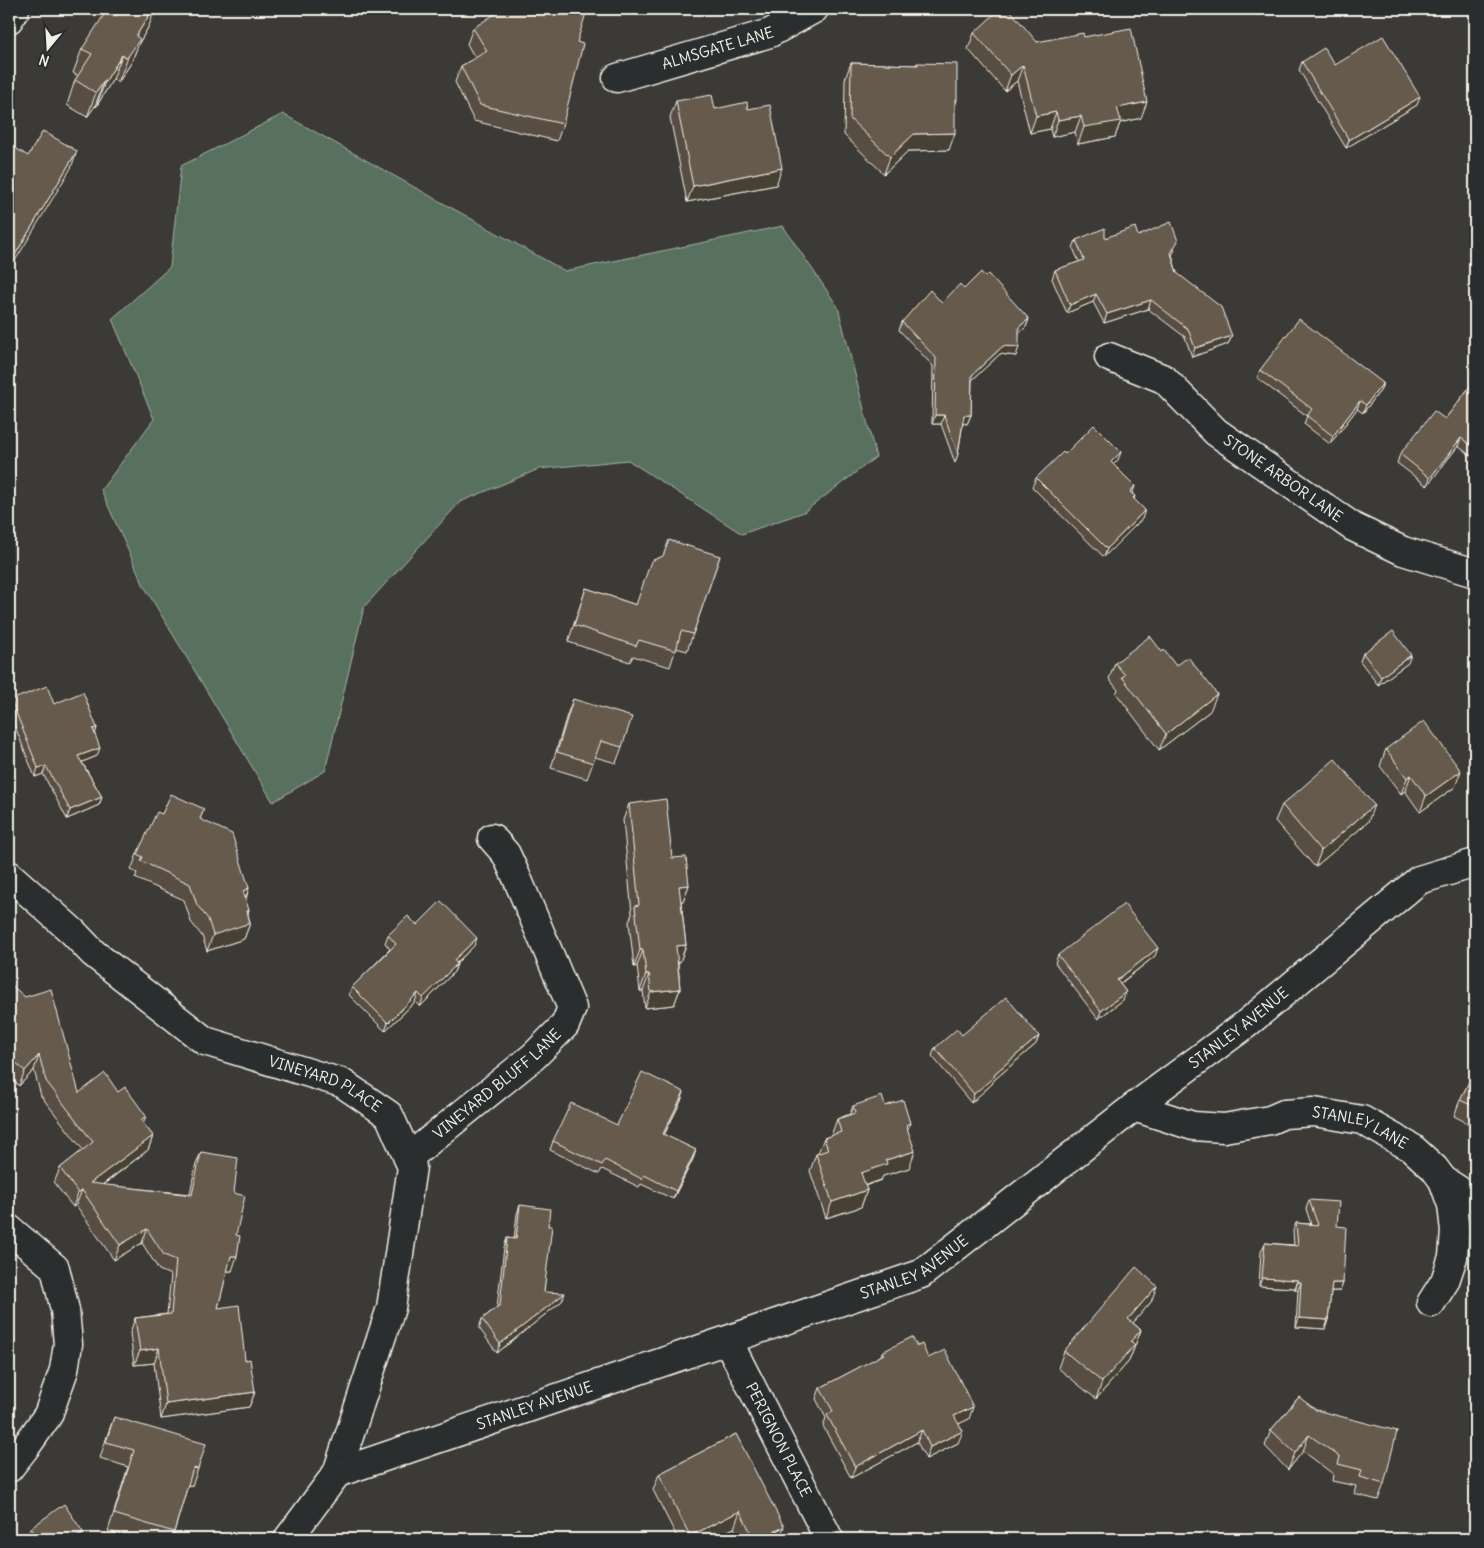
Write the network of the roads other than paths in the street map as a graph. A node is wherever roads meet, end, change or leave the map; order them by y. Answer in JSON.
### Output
{"nodes":[{"id":1,"x":16,"y":9,"type":"edge"},
{"id":2,"x":814,"y":9,"type":"edge"},
{"id":3,"x":9,"y":19,"type":"edge"},
{"id":4,"x":617,"y":78,"type":"dead end"},
{"id":5,"x":1109,"y":357,"type":"dead end"},
{"id":6,"x":1475,"y":573,"type":"edge"},
{"id":7,"x":492,"y":838,"type":"dead end"},
{"id":8,"x":1475,"y":863,"type":"edge"},
{"id":9,"x":9,"y":875,"type":"edge"},
{"id":10,"x":1134,"y":1108,"type":"junction"},
{"id":11,"x":408,"y":1158,"type":"junction"},
{"id":12,"x":1443,"y":1180,"type":"junction"},
{"id":13,"x":1475,"y":1201,"type":"edge"},
{"id":14,"x":9,"y":1229,"type":"edge"},
{"id":15,"x":1430,"y":1303,"type":"dead end"},
{"id":16,"x":728,"y":1341,"type":"junction"},
{"id":17,"x":9,"y":1468,"type":"edge"},
{"id":18,"x":337,"y":1473,"type":"junction"},
{"id":19,"x":288,"y":1539,"type":"edge"},
{"id":20,"x":829,"y":1539,"type":"edge"}],
"edges":[{"from":1,"to":3,"type":"street"},
{"from":2,"to":4,"type":"street","name":"ALMSGATE LANE"},
{"from":5,"to":6,"type":"street","name":"STONE ARBOR LANE"},
{"from":7,"to":11,"type":"street","name":"VINEYARD BLUFF LANE"},
{"from":8,"to":10,"type":"street","name":"STANLEY AVENUE"},
{"from":9,"to":11,"type":"street","name":"VINEYARD PLACE"},
{"from":10,"to":12,"type":"street","name":"STANLEY LANE"},
{"from":10,"to":16,"type":"street","name":"STANLEY AVENUE"},
{"from":11,"to":18,"type":"street","name":"VINEYARD PLACE"},
{"from":12,"to":13,"type":"street"},
{"from":12,"to":15,"type":"street","name":"STANLEY LANE"},
{"from":14,"to":17,"type":"street"},
{"from":16,"to":18,"type":"street","name":"STANLEY AVENUE"},
{"from":16,"to":20,"type":"street","name":"PERIGNON PLACE"},
{"from":18,"to":19,"type":"street"}]}
